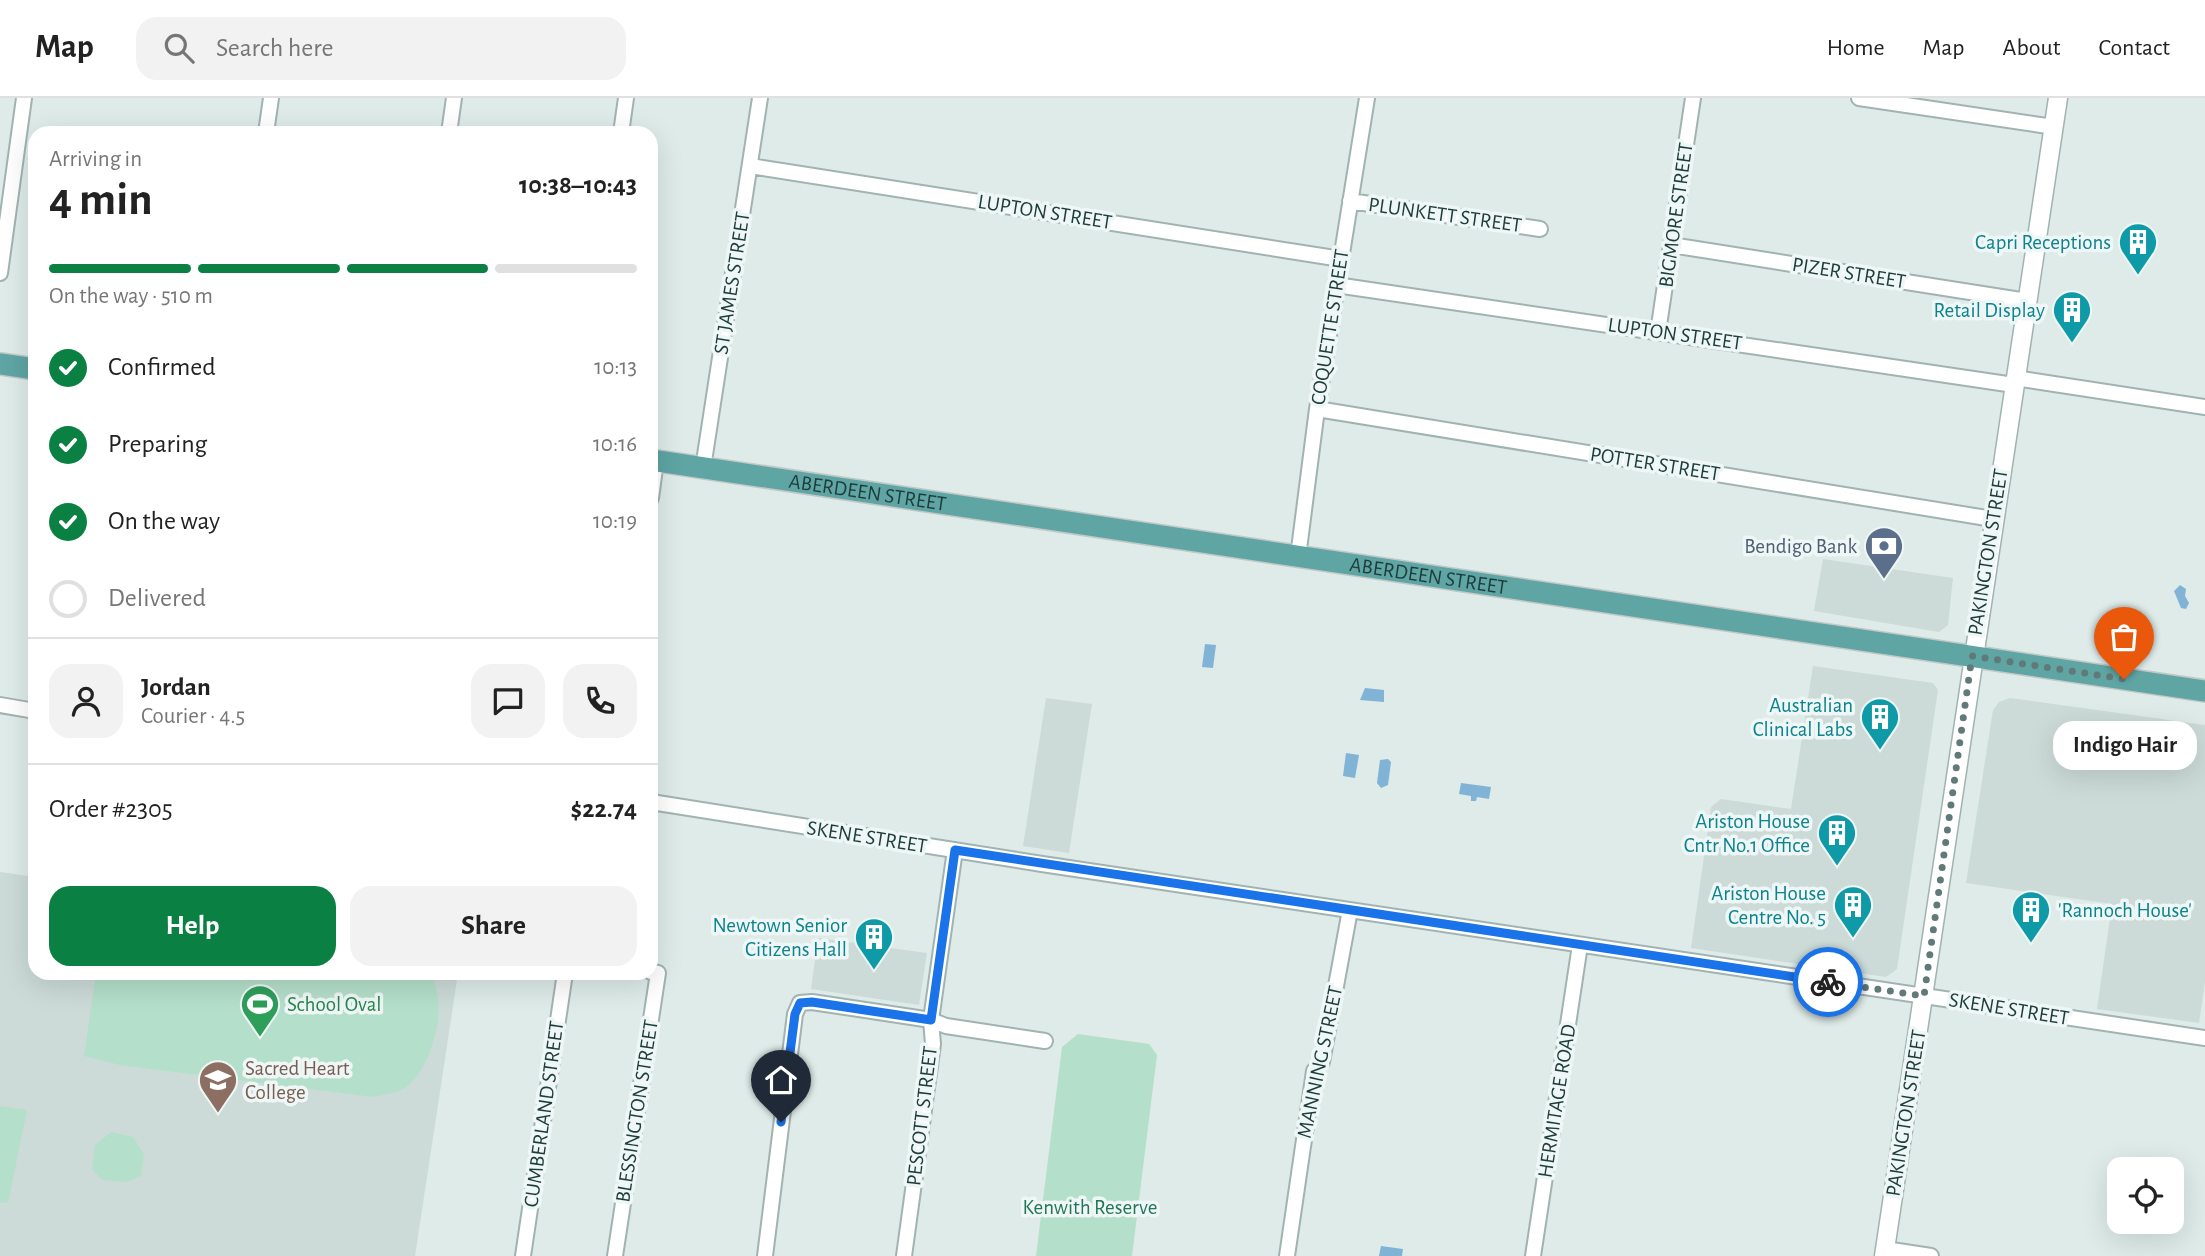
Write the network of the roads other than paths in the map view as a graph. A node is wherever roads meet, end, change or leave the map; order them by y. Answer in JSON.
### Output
{"nodes":[{"id":1,"x":24,"y":98,"type":"edge"},
{"id":2,"x":271,"y":98,"type":"edge"},
{"id":3,"x":454,"y":98,"type":"edge"},
{"id":4,"x":626,"y":98,"type":"edge"},
{"id":5,"x":761,"y":98,"type":"edge"},
{"id":6,"x":1367,"y":98,"type":"edge"},
{"id":7,"x":1693,"y":98,"type":"edge"},
{"id":8,"x":1860,"y":98,"type":"edge"},
{"id":9,"x":2058,"y":98,"type":"edge"},
{"id":10,"x":267,"y":126,"type":"edge"},
{"id":11,"x":450,"y":126,"type":"edge"},
{"id":12,"x":622,"y":126,"type":"edge"},
{"id":13,"x":2054,"y":127,"type":"junction"},
{"id":14,"x":750,"y":166,"type":"junction"},
{"id":15,"x":1350,"y":201,"type":"junction"},
{"id":16,"x":1540,"y":229,"type":"dead end"},
{"id":17,"x":1671,"y":245,"type":"junction"},
{"id":18,"x":1340,"y":259,"type":"junction"},
{"id":19,"x":0,"y":273,"type":"edge"},
{"id":20,"x":1336,"y":285,"type":"junction"},
{"id":21,"x":2027,"y":301,"type":"junction"},
{"id":22,"x":1658,"y":332,"type":"junction"},
{"id":23,"x":0,"y":364,"type":"edge"},
{"id":24,"x":28,"y":368,"type":"edge"},
{"id":25,"x":2014,"y":381,"type":"junction"},
{"id":26,"x":2205,"y":407,"type":"edge"},
{"id":27,"x":1317,"y":410,"type":"junction"},
{"id":28,"x":658,"y":462,"type":"edge"},
{"id":29,"x":704,"y":468,"type":"junction"},
{"id":30,"x":1993,"y":519,"type":"junction"},
{"id":31,"x":1298,"y":557,"type":"junction"},
{"id":32,"x":1972,"y":656,"type":"junction"},
{"id":33,"x":2205,"y":691,"type":"edge"},
{"id":34,"x":0,"y":705,"type":"edge"},
{"id":35,"x":28,"y":710,"type":"edge"},
{"id":36,"x":658,"y":803,"type":"edge"},
{"id":37,"x":955,"y":850,"type":"junction"},
{"id":38,"x":1350,"y":910,"type":"junction"},
{"id":39,"x":1580,"y":945,"type":"junction"},
{"id":40,"x":564,"y":980,"type":"edge"},
{"id":41,"x":657,"y":980,"type":"edge"},
{"id":42,"x":1924,"y":996,"type":"junction"},
{"id":43,"x":931,"y":1020,"type":"junction"},
{"id":44,"x":2205,"y":1038,"type":"edge"},
{"id":45,"x":1045,"y":1041,"type":"dead end"},
{"id":46,"x":1884,"y":1253,"type":"edge"},
{"id":47,"x":523,"y":1256,"type":"edge"},
{"id":48,"x":615,"y":1256,"type":"edge"},
{"id":49,"x":765,"y":1256,"type":"edge"},
{"id":50,"x":904,"y":1256,"type":"edge"},
{"id":51,"x":1287,"y":1256,"type":"edge"},
{"id":52,"x":1533,"y":1256,"type":"edge"},
{"id":53,"x":1931,"y":1256,"type":"edge"}],
"edges":[{"from":1,"to":19,"type":"street"},
{"from":2,"to":10,"type":"street"},
{"from":3,"to":11,"type":"street"},
{"from":4,"to":12,"type":"street"},
{"from":5,"to":14,"type":"street","name":"ST JAMES STREET"},
{"from":6,"to":15,"type":"street","name":"COQUETTE STREET"},
{"from":7,"to":17,"type":"street","name":"BIGMORE STREET"},
{"from":8,"to":13,"type":"street"},
{"from":9,"to":13,"type":"street","name":"PAKINGTON STREET"},
{"from":13,"to":21,"type":"street","name":"PAKINGTON STREET"},
{"from":14,"to":18,"type":"street","name":"LUPTON STREET"},
{"from":14,"to":29,"type":"street","name":"ST JAMES STREET"},
{"from":15,"to":16,"type":"street","name":"PLUNKETT STREET"},
{"from":15,"to":18,"type":"street","name":"COQUETTE STREET"},
{"from":17,"to":21,"type":"street","name":"PIZER STREET"},
{"from":17,"to":22,"type":"street","name":"BIGMORE STREET"},
{"from":18,"to":20,"type":"street","name":"COQUETTE STREET"},
{"from":20,"to":22,"type":"street","name":"LUPTON STREET"},
{"from":20,"to":27,"type":"street","name":"COQUETTE STREET"},
{"from":21,"to":25,"type":"street","name":"PAKINGTON STREET"},
{"from":22,"to":25,"type":"street","name":"LUPTON STREET"},
{"from":23,"to":24,"type":"main road"},
{"from":25,"to":26,"type":"street","name":"LUPTON STREET"},
{"from":25,"to":30,"type":"street","name":"PAKINGTON STREET"},
{"from":27,"to":30,"type":"street","name":"POTTER STREET"},
{"from":27,"to":31,"type":"street","name":"COQUETTE STREET"},
{"from":28,"to":29,"type":"main road","name":"ABERDEEN STREET"},
{"from":29,"to":31,"type":"main road","name":"ABERDEEN STREET"},
{"from":30,"to":32,"type":"street","name":"PAKINGTON STREET"},
{"from":31,"to":32,"type":"main road","name":"ABERDEEN STREET"},
{"from":32,"to":33,"type":"main road","name":"ABERDEEN STREET"},
{"from":32,"to":42,"type":"street","name":"PAKINGTON STREET"},
{"from":34,"to":35,"type":"street"},
{"from":36,"to":37,"type":"street","name":"SKENE STREET"},
{"from":37,"to":38,"type":"street","name":"SKENE STREET"},
{"from":37,"to":43,"type":"street","name":"PESCOTT STREET"},
{"from":38,"to":39,"type":"street","name":"SKENE STREET"},
{"from":38,"to":51,"type":"street","name":"MANNING STREET"},
{"from":39,"to":42,"type":"street","name":"SKENE STREET"},
{"from":39,"to":52,"type":"street","name":"HERMITAGE ROAD"},
{"from":40,"to":47,"type":"street","name":"CUMBERLAND STREET"},
{"from":41,"to":48,"type":"street","name":"BLESSINGTON STREET"},
{"from":42,"to":44,"type":"street","name":"SKENE STREET"},
{"from":42,"to":46,"type":"street","name":"PAKINGTON STREET"},
{"from":43,"to":45,"type":"street"},
{"from":43,"to":49,"type":"street"},
{"from":43,"to":50,"type":"street","name":"PESCOTT STREET"},
{"from":46,"to":53,"type":"street"}]}
